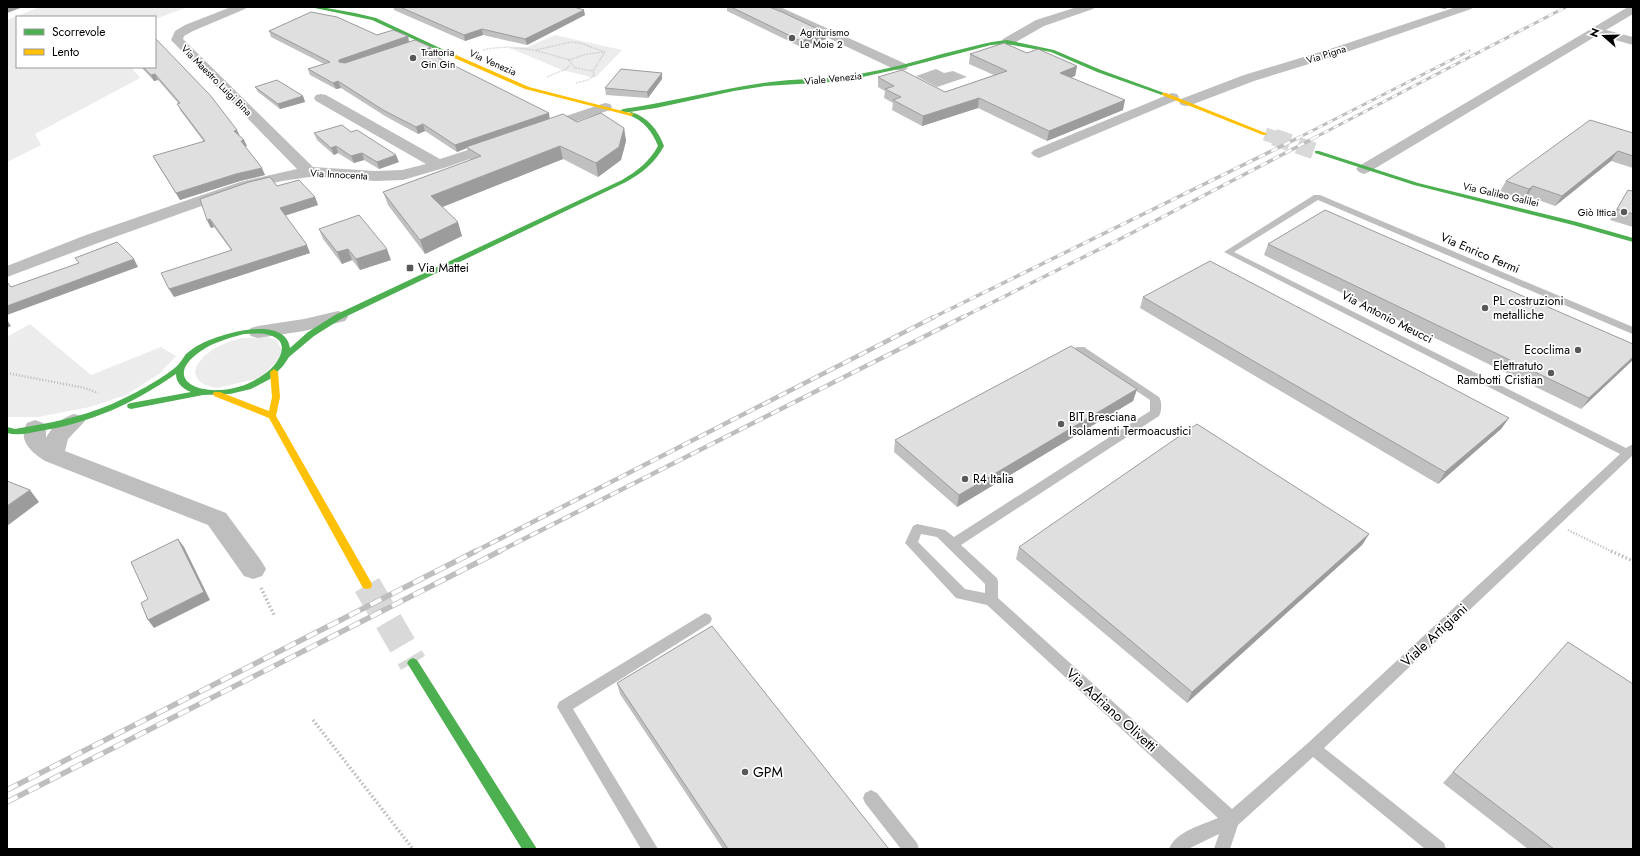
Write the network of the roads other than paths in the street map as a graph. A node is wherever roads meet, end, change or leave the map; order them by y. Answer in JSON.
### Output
{"nodes":[{"id":1,"x":241,"y":7,"type":"edge"},
{"id":2,"x":312,"y":7,"type":"edge"},
{"id":3,"x":771,"y":7,"type":"edge"},
{"id":4,"x":1089,"y":7,"type":"edge"},
{"id":5,"x":1467,"y":7,"type":"edge"},
{"id":6,"x":1633,"y":9,"type":"edge"},
{"id":7,"x":1596,"y":30,"type":"junction"},
{"id":8,"x":1633,"y":41,"type":"edge"},
{"id":9,"x":1007,"y":42,"type":"junction"},
{"id":10,"x":902,"y":67,"type":"junction"},
{"id":11,"x":1172,"y":97,"type":"junction"},
{"id":12,"x":321,"y":98,"type":"dead end"},
{"id":13,"x":1186,"y":102,"type":"junction"},
{"id":14,"x":656,"y":106,"type":"joint"},
{"id":15,"x":605,"y":107,"type":"junction"},
{"id":16,"x":629,"y":113,"type":"junction"},
{"id":17,"x":1265,"y":134,"type":"tunnel mouth"},
{"id":18,"x":1317,"y":152,"type":"tunnel mouth"},
{"id":19,"x":1039,"y":153,"type":"dead end"},
{"id":20,"x":439,"y":165,"type":"junction"},
{"id":21,"x":1364,"y":169,"type":"junction"},
{"id":22,"x":309,"y":172,"type":"junction"},
{"id":23,"x":1317,"y":197,"type":"joint"},
{"id":24,"x":1633,"y":240,"type":"edge"},
{"id":25,"x":7,"y":272,"type":"edge"},
{"id":26,"x":338,"y":317,"type":"junction"},
{"id":27,"x":1633,"y":331,"type":"edge"},
{"id":28,"x":258,"y":332,"type":"junction"},
{"id":29,"x":1080,"y":349,"type":"dead end"},
{"id":30,"x":287,"y":355,"type":"junction"},
{"id":31,"x":181,"y":367,"type":"junction"},
{"id":32,"x":274,"y":372,"type":"junction"},
{"id":33,"x":200,"y":393,"type":"junction"},
{"id":34,"x":217,"y":394,"type":"junction"},
{"id":35,"x":98,"y":413,"type":"junction"},
{"id":36,"x":272,"y":416,"type":"junction"},
{"id":37,"x":74,"y":421,"type":"junction"},
{"id":38,"x":16,"y":432,"type":"edge"},
{"id":39,"x":1630,"y":450,"type":"edge"},
{"id":40,"x":53,"y":455,"type":"junction"},
{"id":41,"x":953,"y":544,"type":"junction"},
{"id":42,"x":253,"y":569,"type":"road end"},
{"id":43,"x":367,"y":585,"type":"tunnel mouth"},
{"id":44,"x":991,"y":600,"type":"junction"},
{"id":45,"x":705,"y":619,"type":"dead end"},
{"id":46,"x":414,"y":663,"type":"tunnel mouth"},
{"id":47,"x":1314,"y":748,"type":"junction"},
{"id":48,"x":871,"y":798,"type":"dead end"},
{"id":49,"x":1232,"y":820,"type":"junction"},
{"id":50,"x":530,"y":849,"type":"edge"},
{"id":51,"x":650,"y":849,"type":"edge"},
{"id":52,"x":911,"y":849,"type":"edge"},
{"id":53,"x":1177,"y":849,"type":"edge"},
{"id":54,"x":1222,"y":849,"type":"edge"},
{"id":55,"x":1438,"y":849,"type":"edge"}],
"edges":[{"from":1,"to":22,"type":"street","name":"Via Maestro Luigi Bina"},
{"from":2,"to":15,"type":"street","name":"Via Venezia"},
{"from":3,"to":10,"type":"street"},
{"from":4,"to":9,"type":"street"},
{"from":5,"to":13,"type":"street","name":"Via Pigna"},
{"from":6,"to":7,"type":"street"},
{"from":7,"to":8,"type":"street"},
{"from":7,"to":21,"type":"street"},
{"from":9,"to":10,"type":"street","name":"Viale Venezia"},
{"from":9,"to":11,"type":"street"},
{"from":10,"to":14,"type":"street","name":"Viale Venezia"},
{"from":11,"to":13,"type":"street"},
{"from":11,"to":19,"type":"street"},
{"from":12,"to":20,"type":"street"},
{"from":13,"to":17,"type":"street"},
{"from":14,"to":16,"type":"street","name":"Viale Venezia"},
{"from":15,"to":16,"type":"street","name":"Via Venezia"},
{"from":15,"to":20,"type":"street","name":"Via Innocenta"},
{"from":16,"to":26,"type":"street"},
{"from":18,"to":21,"type":"street"},
{"from":20,"to":22,"type":"street","name":"Via Innocenta"},
{"from":21,"to":24,"type":"street","name":"Via Galileo Galilei"},
{"from":22,"to":25,"type":"street","name":"Via Innocenta"},
{"from":23,"to":27,"type":"lane","name":"Via Enrico Fermi"},
{"from":23,"to":39,"type":"lane","name":"Via Antonio Meucci"},
{"from":26,"to":28,"type":"street"},
{"from":26,"to":30,"type":"street"},
{"from":28,"to":30,"type":"street"},
{"from":28,"to":31,"type":"street"},
{"from":29,"to":41,"type":"lane"},
{"from":30,"to":32,"type":"street"},
{"from":31,"to":33,"type":"street"},
{"from":31,"to":35,"type":"street"},
{"from":32,"to":34,"type":"street"},
{"from":32,"to":36,"type":"street"},
{"from":33,"to":34,"type":"street"},
{"from":33,"to":35,"type":"street"},
{"from":34,"to":36,"type":"street"},
{"from":35,"to":37,"type":"street"},
{"from":36,"to":43,"type":"street"},
{"from":37,"to":38,"type":"street"},
{"from":37,"to":40,"type":"street"},
{"from":38,"to":40,"type":"street"},
{"from":39,"to":47,"type":"lane","name":"Viale Artigiani"},
{"from":40,"to":42,"type":"street"},
{"from":41,"to":44,"type":"lane"},
{"from":41,"to":44,"type":"lane"},
{"from":44,"to":49,"type":"lane","name":"Via Adriano Olivetti"},
{"from":45,"to":51,"type":"lane"},
{"from":46,"to":50,"type":"street"},
{"from":47,"to":49,"type":"lane","name":"Viale Artigiani"},
{"from":47,"to":55,"type":"lane"},
{"from":48,"to":52,"type":"lane"},
{"from":49,"to":53,"type":"lane"},
{"from":49,"to":54,"type":"lane"}]}
